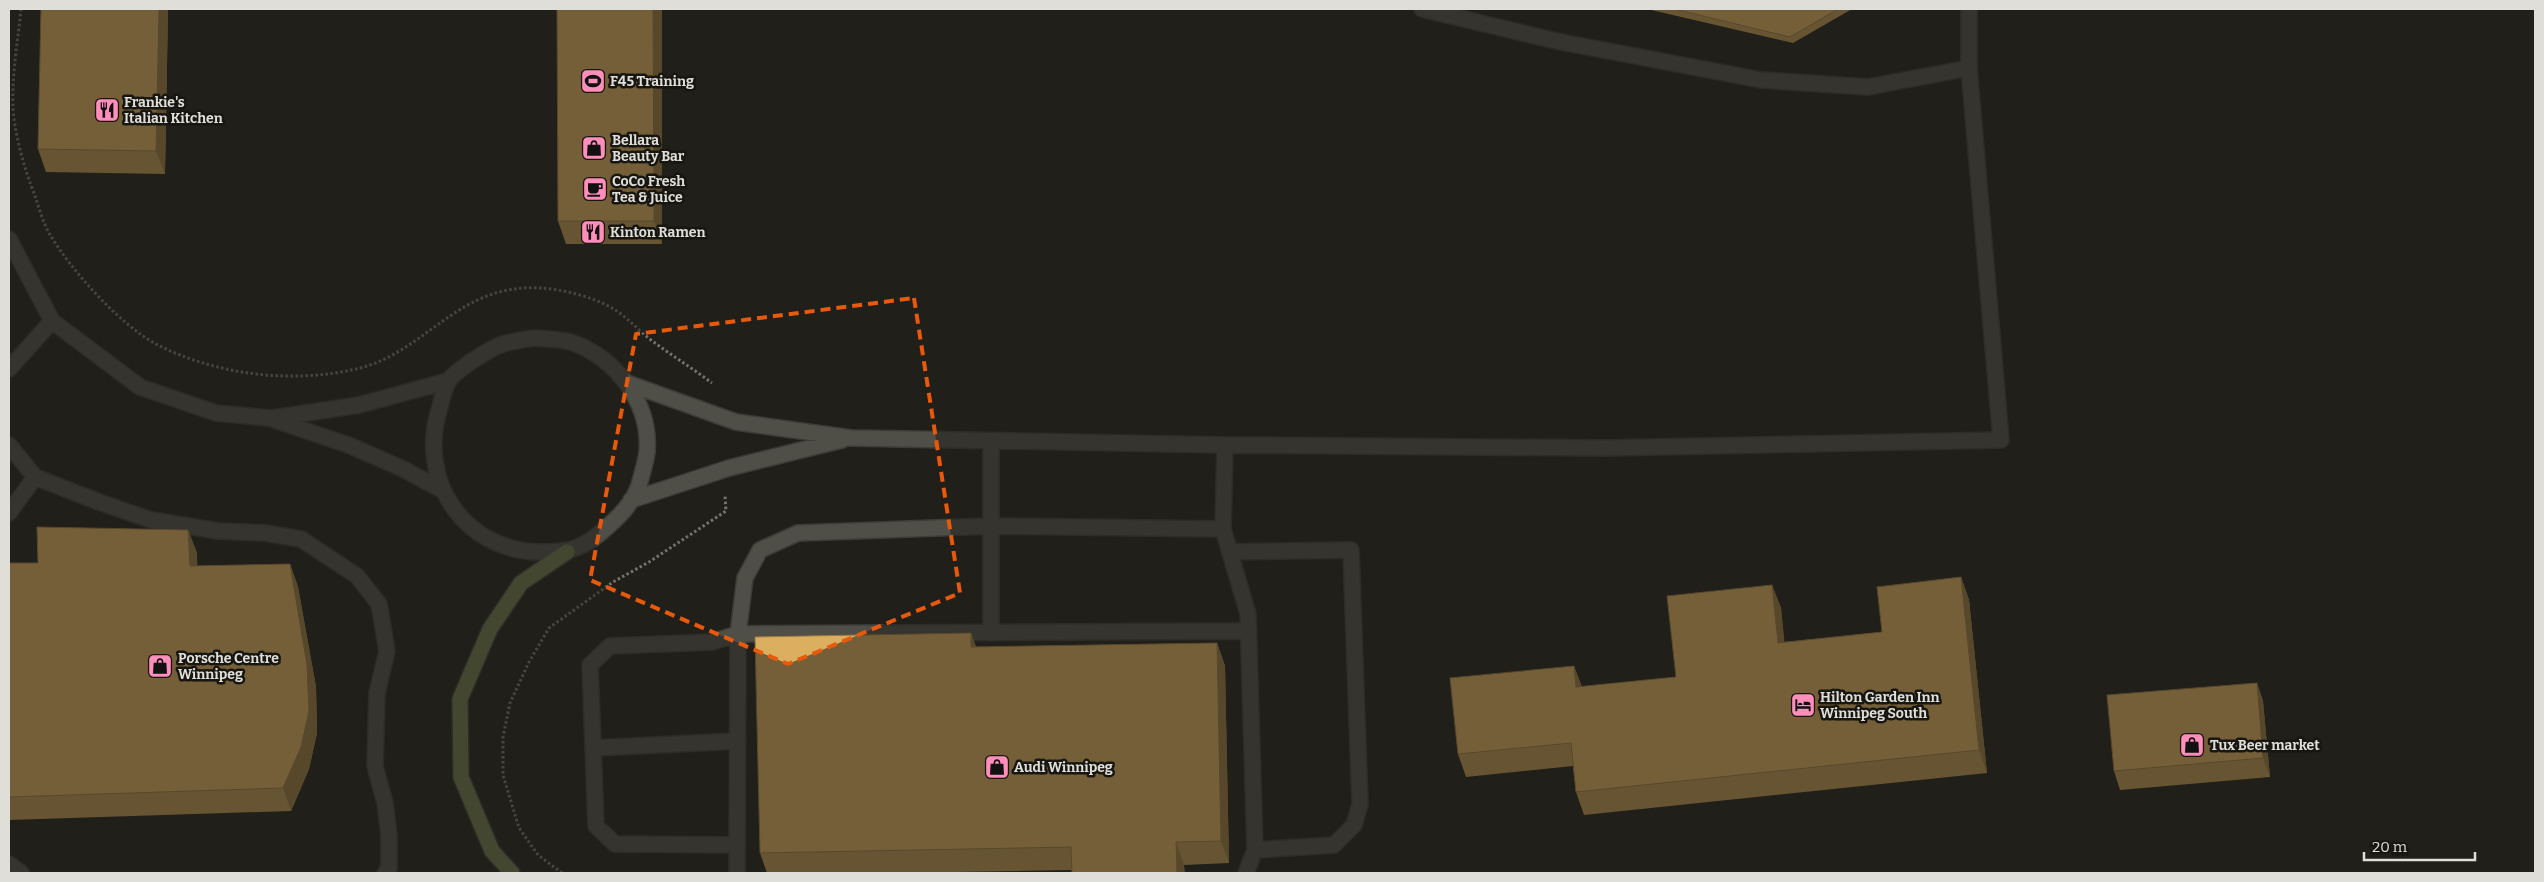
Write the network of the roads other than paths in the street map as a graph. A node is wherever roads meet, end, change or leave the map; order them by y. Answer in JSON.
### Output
{"nodes":[{"id":1,"x":1422,"y":9,"type":"edge"},
{"id":2,"x":1969,"y":9,"type":"edge"},
{"id":3,"x":1969,"y":68,"type":"junction"},
{"id":4,"x":9,"y":239,"type":"edge"},
{"id":5,"x":52,"y":321,"type":"junction"},
{"id":6,"x":9,"y":369,"type":"edge"},
{"id":7,"x":448,"y":381,"type":"junction"},
{"id":8,"x":628,"y":383,"type":"junction"},
{"id":9,"x":269,"y":418,"type":"junction"},
{"id":10,"x":851,"y":438,"type":"junction"},
{"id":11,"x":991,"y":441,"type":"junction"},
{"id":12,"x":9,"y":445,"type":"edge"},
{"id":13,"x":1225,"y":445,"type":"junction"},
{"id":14,"x":35,"y":477,"type":"junction"},
{"id":15,"x":442,"y":490,"type":"junction"},
{"id":16,"x":631,"y":500,"type":"junction"},
{"id":17,"x":9,"y":513,"type":"edge"},
{"id":18,"x":991,"y":526,"type":"junction"},
{"id":19,"x":1222,"y":529,"type":"junction"},
{"id":20,"x":566,"y":552,"type":"junction"},
{"id":21,"x":1230,"y":552,"type":"junction"},
{"id":22,"x":1249,"y":631,"type":"junction"},
{"id":23,"x":991,"y":633,"type":"junction"},
{"id":24,"x":738,"y":634,"type":"junction"},
{"id":25,"x":738,"y":741,"type":"junction"},
{"id":26,"x":593,"y":748,"type":"junction"},
{"id":27,"x":737,"y":845,"type":"junction"},
{"id":28,"x":1255,"y":850,"type":"junction"},
{"id":29,"x":9,"y":864,"type":"edge"},
{"id":30,"x":21,"y":873,"type":"edge"},
{"id":31,"x":385,"y":873,"type":"edge"},
{"id":32,"x":512,"y":873,"type":"edge"},
{"id":33,"x":737,"y":873,"type":"edge"},
{"id":34,"x":1246,"y":873,"type":"edge"}],
"edges":[{"from":1,"to":3,"type":"street"},
{"from":2,"to":3,"type":"street"},
{"from":3,"to":13,"type":"street"},
{"from":4,"to":5,"type":"street"},
{"from":5,"to":6,"type":"street"},
{"from":5,"to":9,"type":"street"},
{"from":7,"to":8,"type":"street"},
{"from":7,"to":9,"type":"street"},
{"from":7,"to":15,"type":"street"},
{"from":8,"to":10,"type":"street"},
{"from":8,"to":16,"type":"street"},
{"from":9,"to":15,"type":"street"},
{"from":10,"to":11,"type":"street"},
{"from":10,"to":16,"type":"street"},
{"from":11,"to":13,"type":"street"},
{"from":11,"to":18,"type":"street"},
{"from":12,"to":14,"type":"street"},
{"from":13,"to":19,"type":"street"},
{"from":14,"to":17,"type":"street"},
{"from":14,"to":31,"type":"street"},
{"from":15,"to":20,"type":"street"},
{"from":16,"to":20,"type":"street"},
{"from":18,"to":19,"type":"street"},
{"from":18,"to":23,"type":"street"},
{"from":18,"to":24,"type":"street"},
{"from":19,"to":21,"type":"street"},
{"from":20,"to":32,"type":"main road"},
{"from":21,"to":22,"type":"street"},
{"from":21,"to":28,"type":"street"},
{"from":22,"to":23,"type":"street"},
{"from":22,"to":28,"type":"street"},
{"from":23,"to":24,"type":"street"},
{"from":24,"to":25,"type":"street"},
{"from":24,"to":26,"type":"street"},
{"from":25,"to":26,"type":"street"},
{"from":25,"to":27,"type":"street"},
{"from":26,"to":27,"type":"street"},
{"from":27,"to":33,"type":"street"},
{"from":28,"to":34,"type":"street"},
{"from":29,"to":30,"type":"street"}]}
